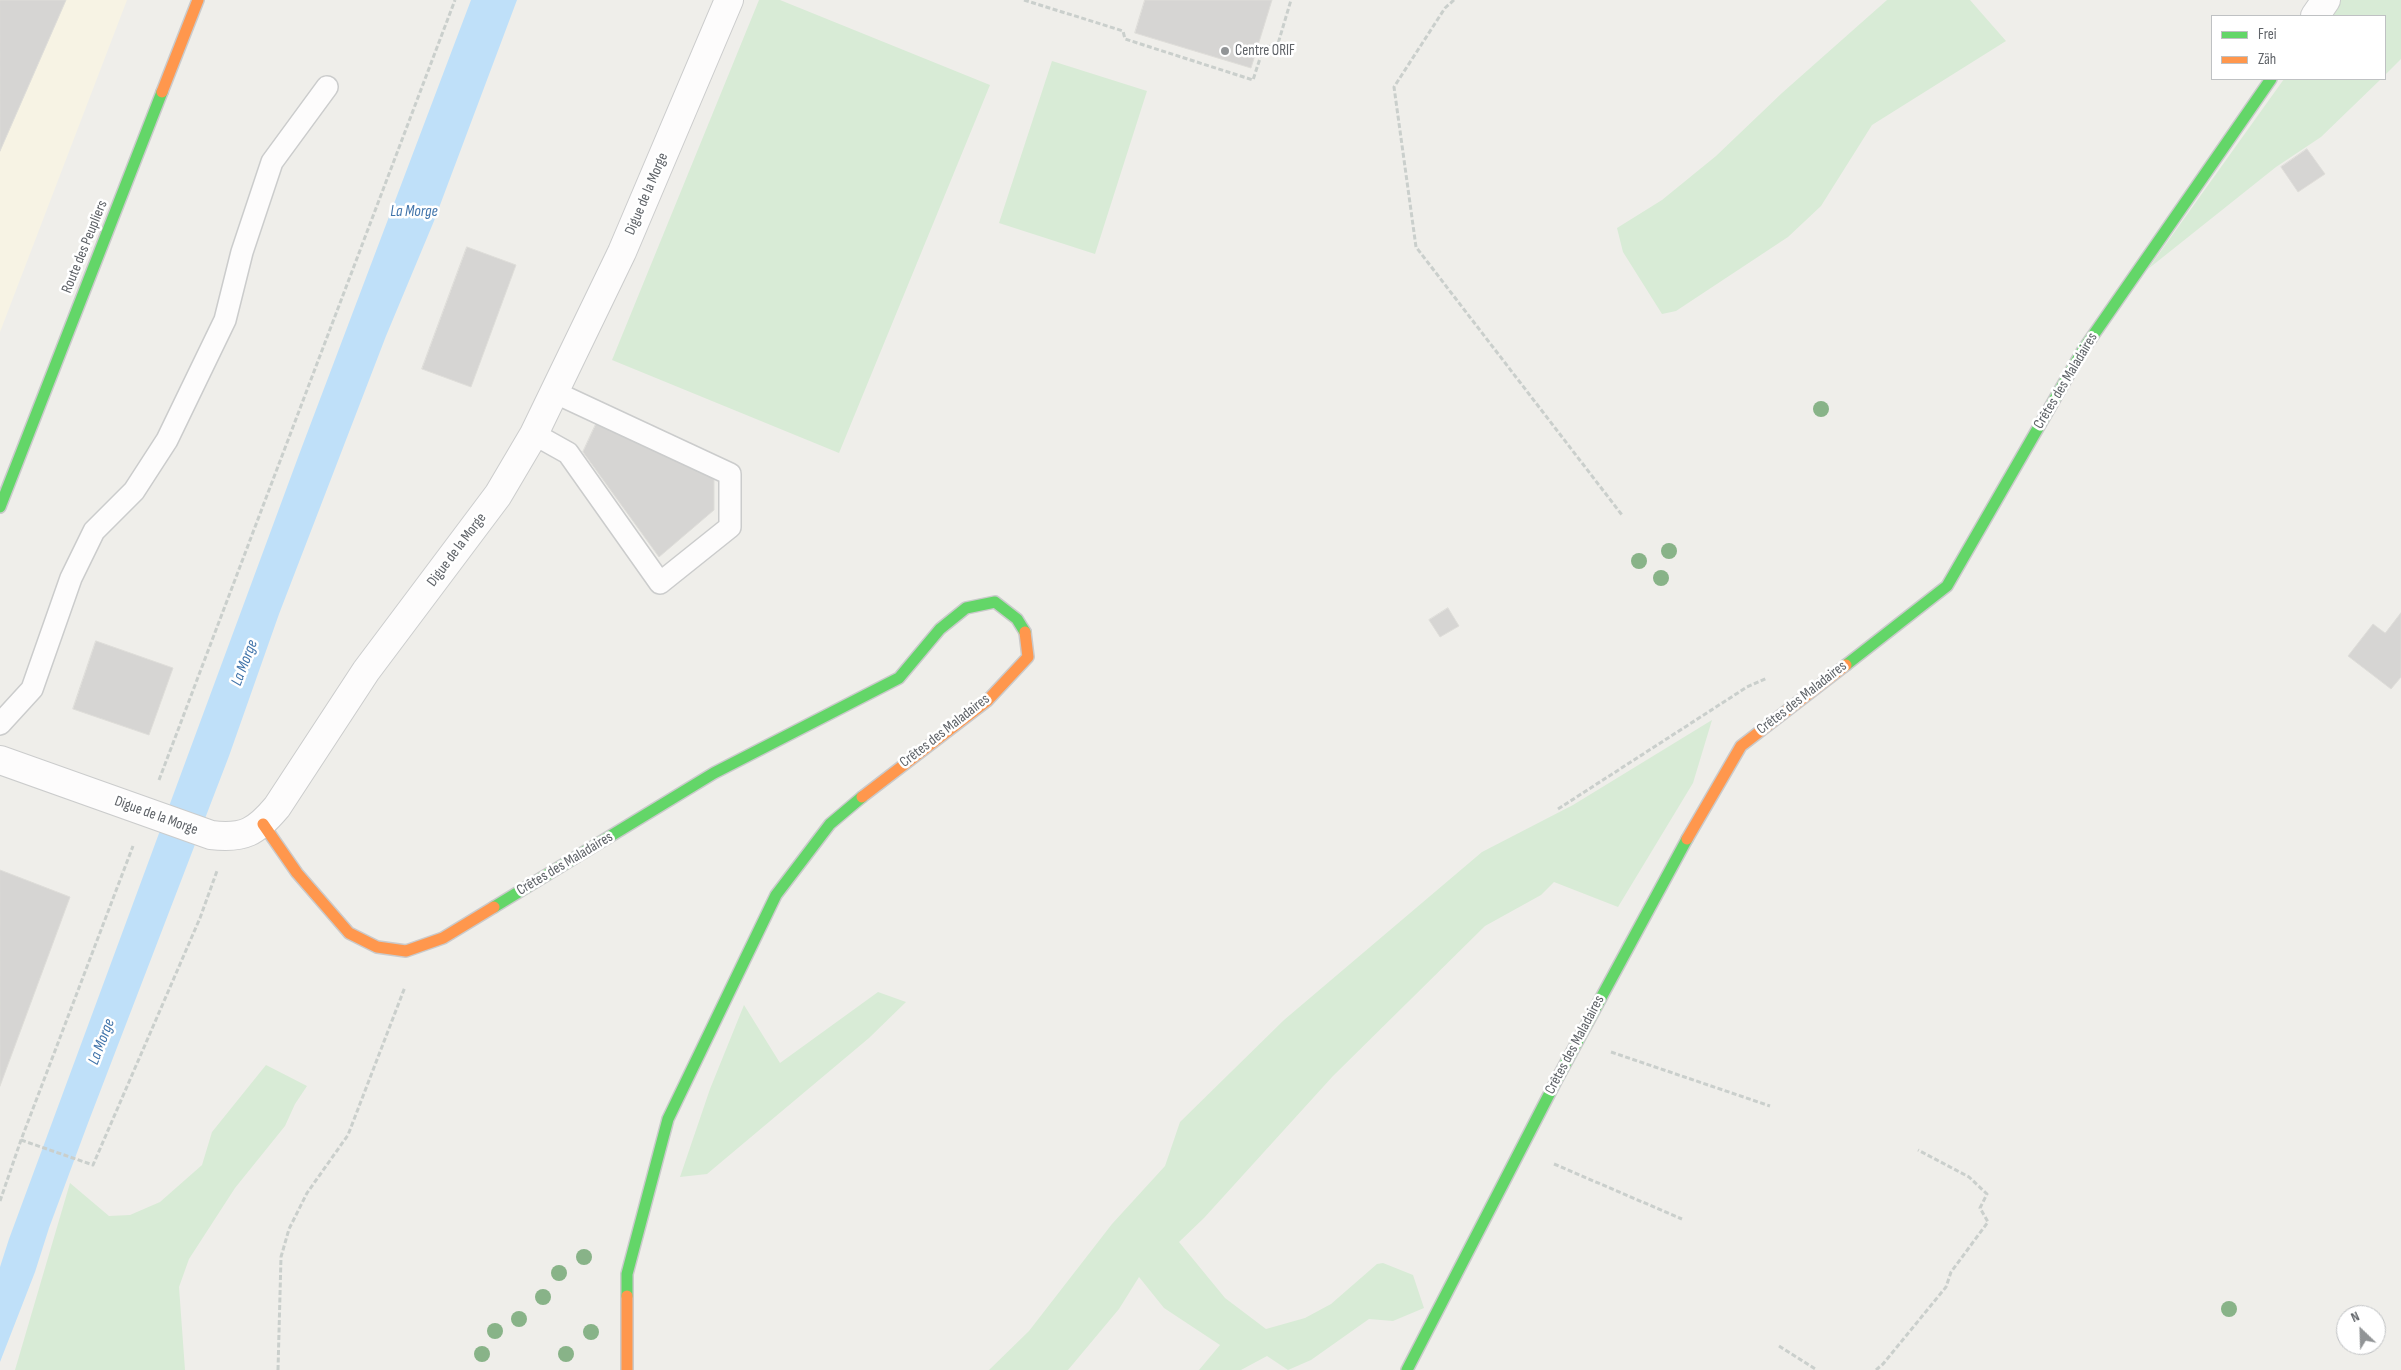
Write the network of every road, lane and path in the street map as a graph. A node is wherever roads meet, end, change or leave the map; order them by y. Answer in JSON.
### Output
{"nodes":[{"id":1,"x":198,"y":0,"type":"edge"},
{"id":2,"x":455,"y":0,"type":"edge"},
{"id":3,"x":729,"y":0,"type":"edge"},
{"id":4,"x":1024,"y":0,"type":"edge"},
{"id":5,"x":1291,"y":0,"type":"edge"},
{"id":6,"x":1454,"y":0,"type":"edge"},
{"id":7,"x":2326,"y":0,"type":"edge"},
{"id":8,"x":2316,"y":15,"type":"edge"},
{"id":9,"x":2270,"y":80,"type":"edge"},
{"id":10,"x":328,"y":87,"type":"dead end"},
{"id":11,"x":554,"y":392,"type":"junction"},
{"id":12,"x":534,"y":434,"type":"junction"},
{"id":13,"x":0,"y":507,"type":"edge"},
{"id":14,"x":1622,"y":515,"type":"dead end"},
{"id":15,"x":0,"y":724,"type":"edge"},
{"id":16,"x":0,"y":760,"type":"edge"},
{"id":17,"x":149,"y":814,"type":"junction"},
{"id":18,"x":263,"y":824,"type":"junction"},
{"id":19,"x":220,"y":836,"type":"junction"},
{"id":20,"x":406,"y":951,"type":"junction"},
{"id":21,"x":1577,"y":1041,"type":"junction"},
{"id":22,"x":1770,"y":1106,"type":"dead end"},
{"id":23,"x":21,"y":1140,"type":"junction"},
{"id":24,"x":1521,"y":1150,"type":"junction"},
{"id":25,"x":1918,"y":1150,"type":"dead end"},
{"id":26,"x":0,"y":1201,"type":"edge"},
{"id":27,"x":1682,"y":1219,"type":"dead end"},
{"id":28,"x":1779,"y":1346,"type":"dead end"},
{"id":29,"x":278,"y":1370,"type":"edge"},
{"id":30,"x":627,"y":1370,"type":"edge"},
{"id":31,"x":1407,"y":1370,"type":"edge"},
{"id":32,"x":1817,"y":1370,"type":"edge"},
{"id":33,"x":1876,"y":1370,"type":"edge"}],
"edges":[{"from":1,"to":13,"type":"street","name":"Route des Peupliers"},
{"from":2,"to":17,"type":"path"},
{"from":3,"to":11,"type":"street","name":"Digue de la Morge"},
{"from":4,"to":5,"type":"path"},
{"from":6,"to":14,"type":"path"},
{"from":7,"to":8,"type":"street"},
{"from":9,"to":21,"type":"street","name":"Crêtes des Maladaires"},
{"from":10,"to":15,"type":"lane"},
{"from":11,"to":12,"type":"street","name":"Digue de la Morge"},
{"from":11,"to":12,"type":"lane"},
{"from":12,"to":18,"type":"street","name":"Digue de la Morge"},
{"from":16,"to":17,"type":"street","name":"Digue de la Morge"},
{"from":17,"to":19,"type":"street","name":"Digue de la Morge"},
{"from":17,"to":23,"type":"path"},
{"from":18,"to":19,"type":"street","name":"Digue de la Morge"},
{"from":18,"to":20,"type":"street","name":"Crêtes des Maladaires"},
{"from":19,"to":23,"type":"path"},
{"from":20,"to":29,"type":"path"},
{"from":20,"to":30,"type":"street","name":"Crêtes des Maladaires"},
{"from":21,"to":22,"type":"path"},
{"from":21,"to":24,"type":"street","name":"Crêtes des Maladaires"},
{"from":23,"to":26,"type":"path"},
{"from":24,"to":27,"type":"path"},
{"from":24,"to":31,"type":"street","name":"Crêtes des Maladaires"},
{"from":25,"to":33,"type":"path"},
{"from":28,"to":32,"type":"path"}]}
